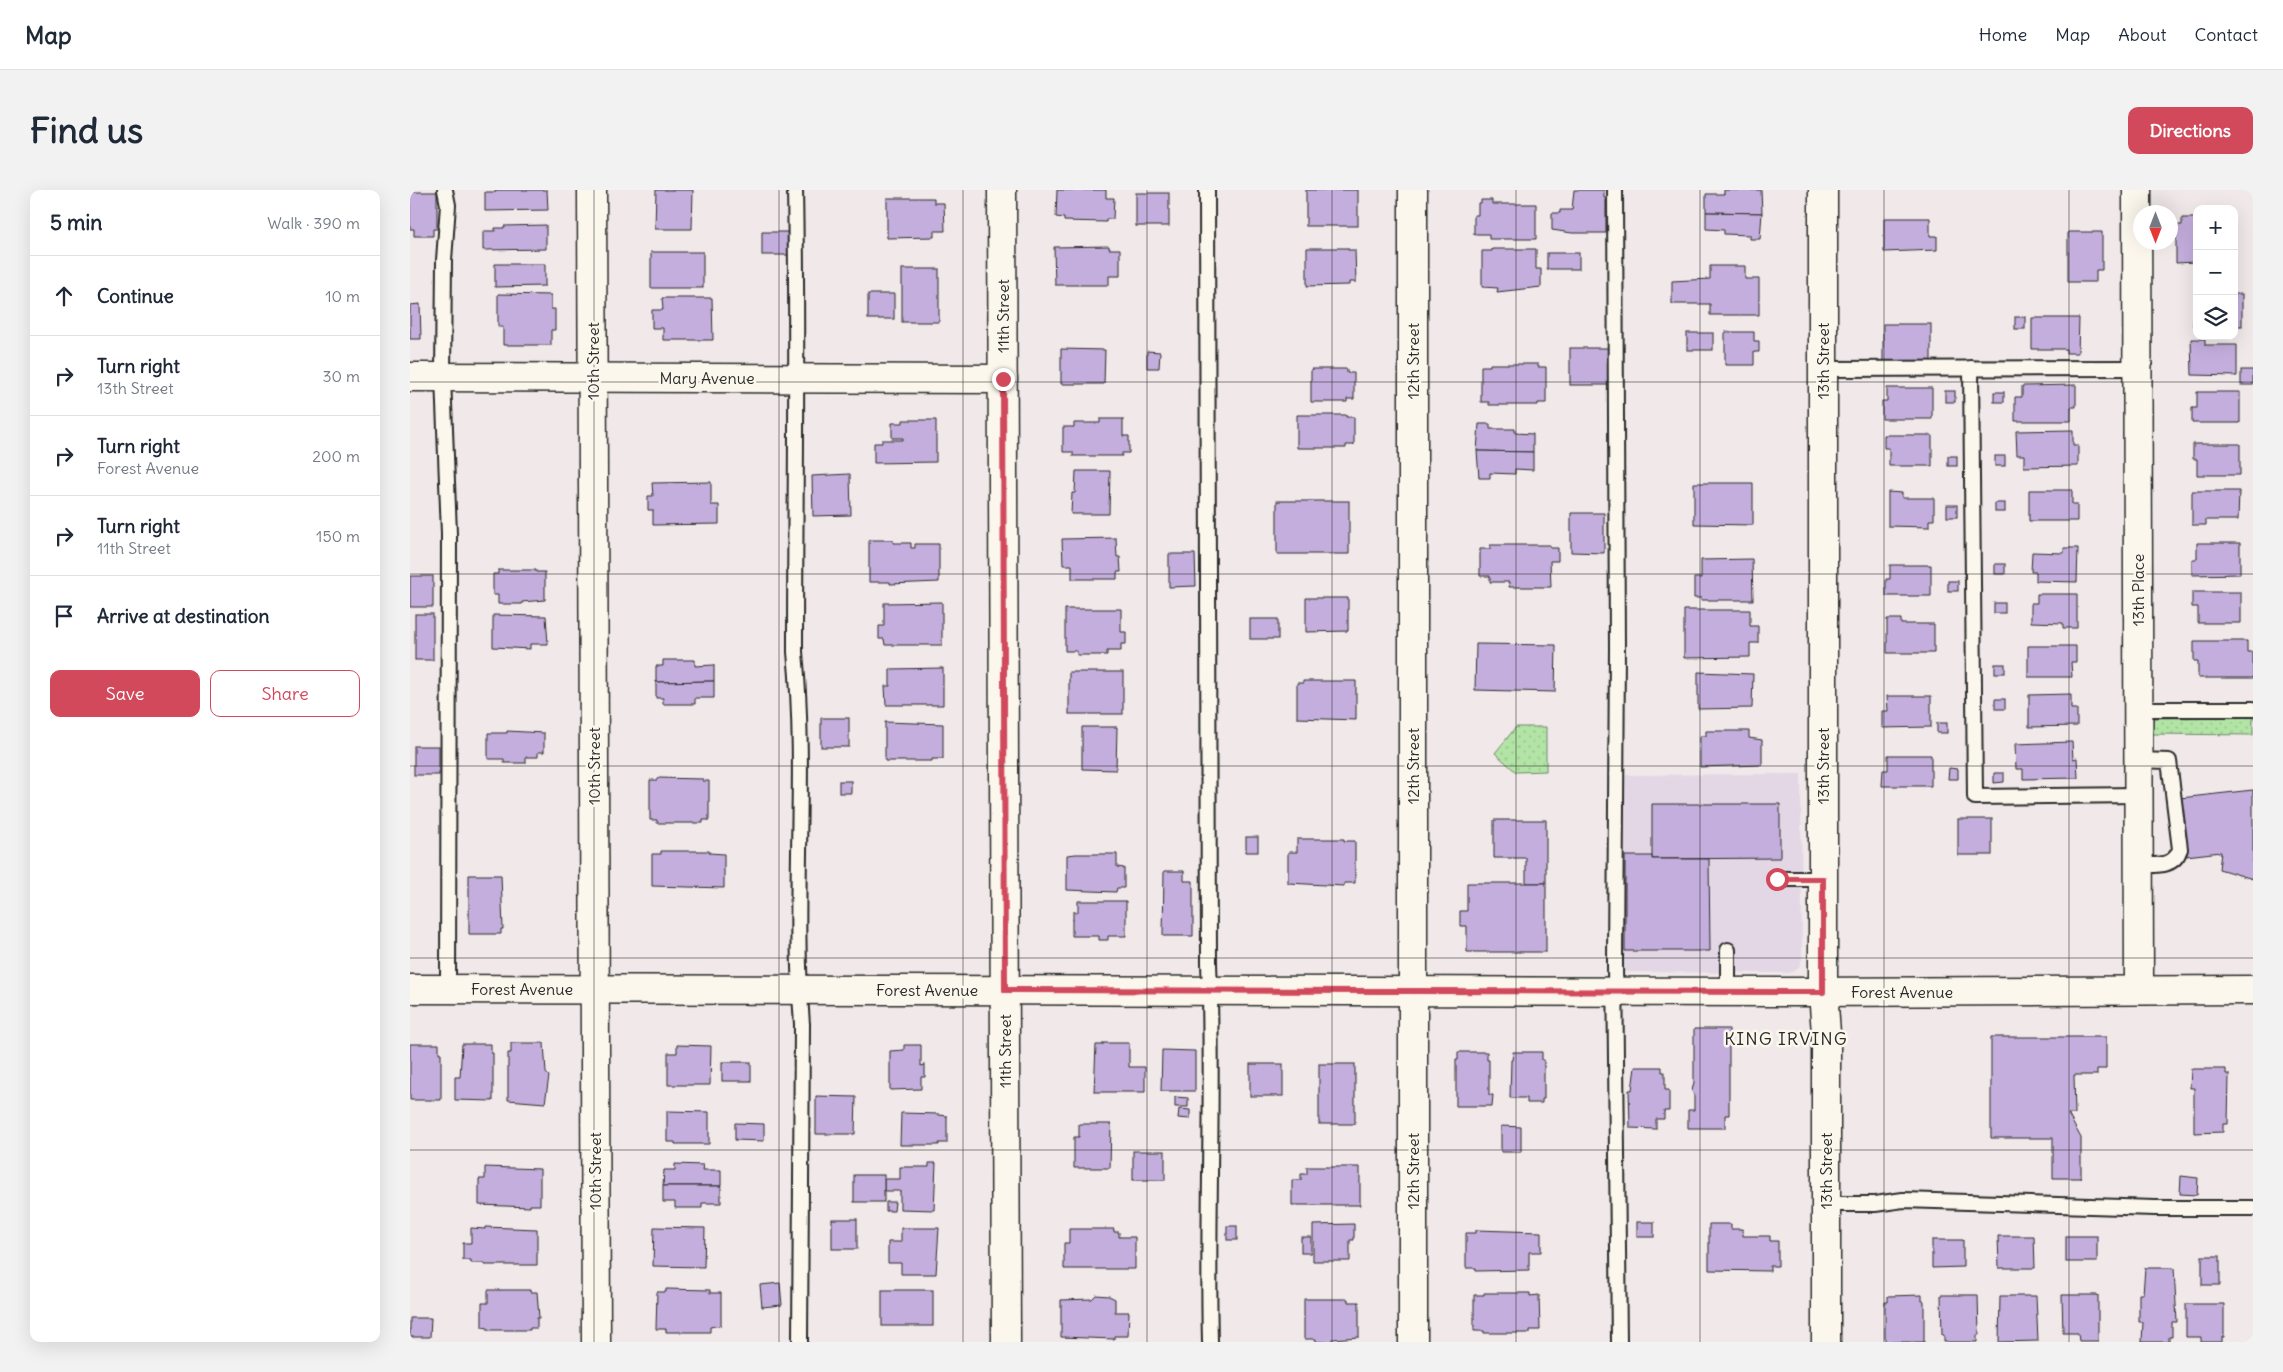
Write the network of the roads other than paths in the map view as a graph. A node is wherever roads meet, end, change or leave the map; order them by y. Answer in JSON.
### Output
{"nodes":[{"id":1,"x":445,"y":190,"type":"edge"},
{"id":2,"x":592,"y":190,"type":"edge"},
{"id":3,"x":796,"y":190,"type":"edge"},
{"id":4,"x":1002,"y":190,"type":"edge"},
{"id":5,"x":1207,"y":190,"type":"edge"},
{"id":6,"x":1413,"y":190,"type":"edge"},
{"id":7,"x":1615,"y":190,"type":"edge"},
{"id":8,"x":1823,"y":190,"type":"edge"},
{"id":9,"x":2138,"y":190,"type":"edge"},
{"id":10,"x":1971,"y":368,"type":"junction"},
{"id":11,"x":2138,"y":368,"type":"junction"},
{"id":12,"x":1823,"y":369,"type":"junction"},
{"id":13,"x":410,"y":377,"type":"edge"},
{"id":14,"x":443,"y":377,"type":"junction"},
{"id":15,"x":593,"y":377,"type":"junction"},
{"id":16,"x":796,"y":378,"type":"junction"},
{"id":17,"x":1003,"y":379,"type":"junction"},
{"id":18,"x":2138,"y":709,"type":"junction"},
{"id":19,"x":2253,"y":709,"type":"edge"},
{"id":20,"x":2138,"y":760,"type":"junction"},
{"id":21,"x":2138,"y":795,"type":"junction"},
{"id":22,"x":2139,"y":865,"type":"junction"},
{"id":23,"x":1777,"y":879,"type":"dead end"},
{"id":24,"x":1823,"y":879,"type":"junction"},
{"id":25,"x":1728,"y":950,"type":"dead end"},
{"id":26,"x":410,"y":989,"type":"edge"},
{"id":27,"x":448,"y":989,"type":"junction"},
{"id":28,"x":595,"y":989,"type":"junction"},
{"id":29,"x":799,"y":990,"type":"junction"},
{"id":30,"x":1005,"y":990,"type":"junction"},
{"id":31,"x":2139,"y":990,"type":"junction"},
{"id":32,"x":2253,"y":990,"type":"edge"},
{"id":33,"x":1210,"y":991,"type":"junction"},
{"id":34,"x":1413,"y":991,"type":"junction"},
{"id":35,"x":1617,"y":992,"type":"junction"},
{"id":36,"x":1728,"y":992,"type":"junction"},
{"id":37,"x":1823,"y":992,"type":"junction"},
{"id":38,"x":1826,"y":1204,"type":"junction"},
{"id":39,"x":2253,"y":1208,"type":"edge"},
{"id":40,"x":596,"y":1342,"type":"edge"},
{"id":41,"x":800,"y":1342,"type":"edge"},
{"id":42,"x":1006,"y":1342,"type":"edge"},
{"id":43,"x":1210,"y":1342,"type":"edge"},
{"id":44,"x":1413,"y":1342,"type":"edge"},
{"id":45,"x":1619,"y":1342,"type":"edge"},
{"id":46,"x":1826,"y":1342,"type":"edge"}],
"edges":[{"from":1,"to":14,"type":"lane"},
{"from":2,"to":15,"type":"street","name":"10th Street"},
{"from":3,"to":16,"type":"lane"},
{"from":4,"to":17,"type":"street","name":"11th Street"},
{"from":5,"to":33,"type":"lane"},
{"from":6,"to":34,"type":"street","name":"12th Street"},
{"from":7,"to":35,"type":"lane"},
{"from":8,"to":12,"type":"street","name":"13th Street"},
{"from":9,"to":11,"type":"street","name":"13th Place"},
{"from":10,"to":11,"type":"lane"},
{"from":10,"to":12,"type":"lane"},
{"from":10,"to":21,"type":"lane"},
{"from":11,"to":18,"type":"street","name":"13th Place"},
{"from":12,"to":24,"type":"street","name":"13th Street"},
{"from":13,"to":14,"type":"street","name":"Mary Avenue"},
{"from":14,"to":15,"type":"street","name":"Mary Avenue"},
{"from":14,"to":27,"type":"lane"},
{"from":15,"to":16,"type":"street","name":"Mary Avenue"},
{"from":15,"to":28,"type":"street","name":"10th Street"},
{"from":16,"to":17,"type":"street","name":"Mary Avenue"},
{"from":16,"to":29,"type":"lane"},
{"from":17,"to":30,"type":"street","name":"11th Street"},
{"from":18,"to":19,"type":"lane"},
{"from":18,"to":20,"type":"street","name":"13th Place"},
{"from":20,"to":21,"type":"street","name":"13th Place"},
{"from":20,"to":22,"type":"lane"},
{"from":21,"to":22,"type":"street","name":"13th Place"},
{"from":22,"to":31,"type":"street","name":"13th Place"},
{"from":23,"to":24,"type":"lane"},
{"from":24,"to":37,"type":"street","name":"13th Street"},
{"from":25,"to":36,"type":"lane"},
{"from":26,"to":27,"type":"street","name":"Forest Avenue"},
{"from":27,"to":28,"type":"street","name":"Forest Avenue"},
{"from":28,"to":29,"type":"street","name":"Forest Avenue"},
{"from":28,"to":40,"type":"street","name":"10th Street"},
{"from":29,"to":30,"type":"street","name":"Forest Avenue"},
{"from":29,"to":41,"type":"lane"},
{"from":30,"to":33,"type":"street","name":"Forest Avenue"},
{"from":30,"to":42,"type":"street","name":"11th Street"},
{"from":31,"to":32,"type":"street","name":"Forest Avenue"},
{"from":31,"to":37,"type":"street","name":"Forest Avenue"},
{"from":33,"to":34,"type":"street","name":"Forest Avenue"},
{"from":33,"to":43,"type":"lane"},
{"from":34,"to":35,"type":"street","name":"Forest Avenue"},
{"from":34,"to":44,"type":"street","name":"12th Street"},
{"from":35,"to":36,"type":"street","name":"Forest Avenue"},
{"from":35,"to":45,"type":"lane"},
{"from":36,"to":37,"type":"street","name":"Forest Avenue"},
{"from":37,"to":38,"type":"street","name":"13th Street"},
{"from":38,"to":39,"type":"lane"},
{"from":38,"to":46,"type":"street","name":"13th Street"}]}
